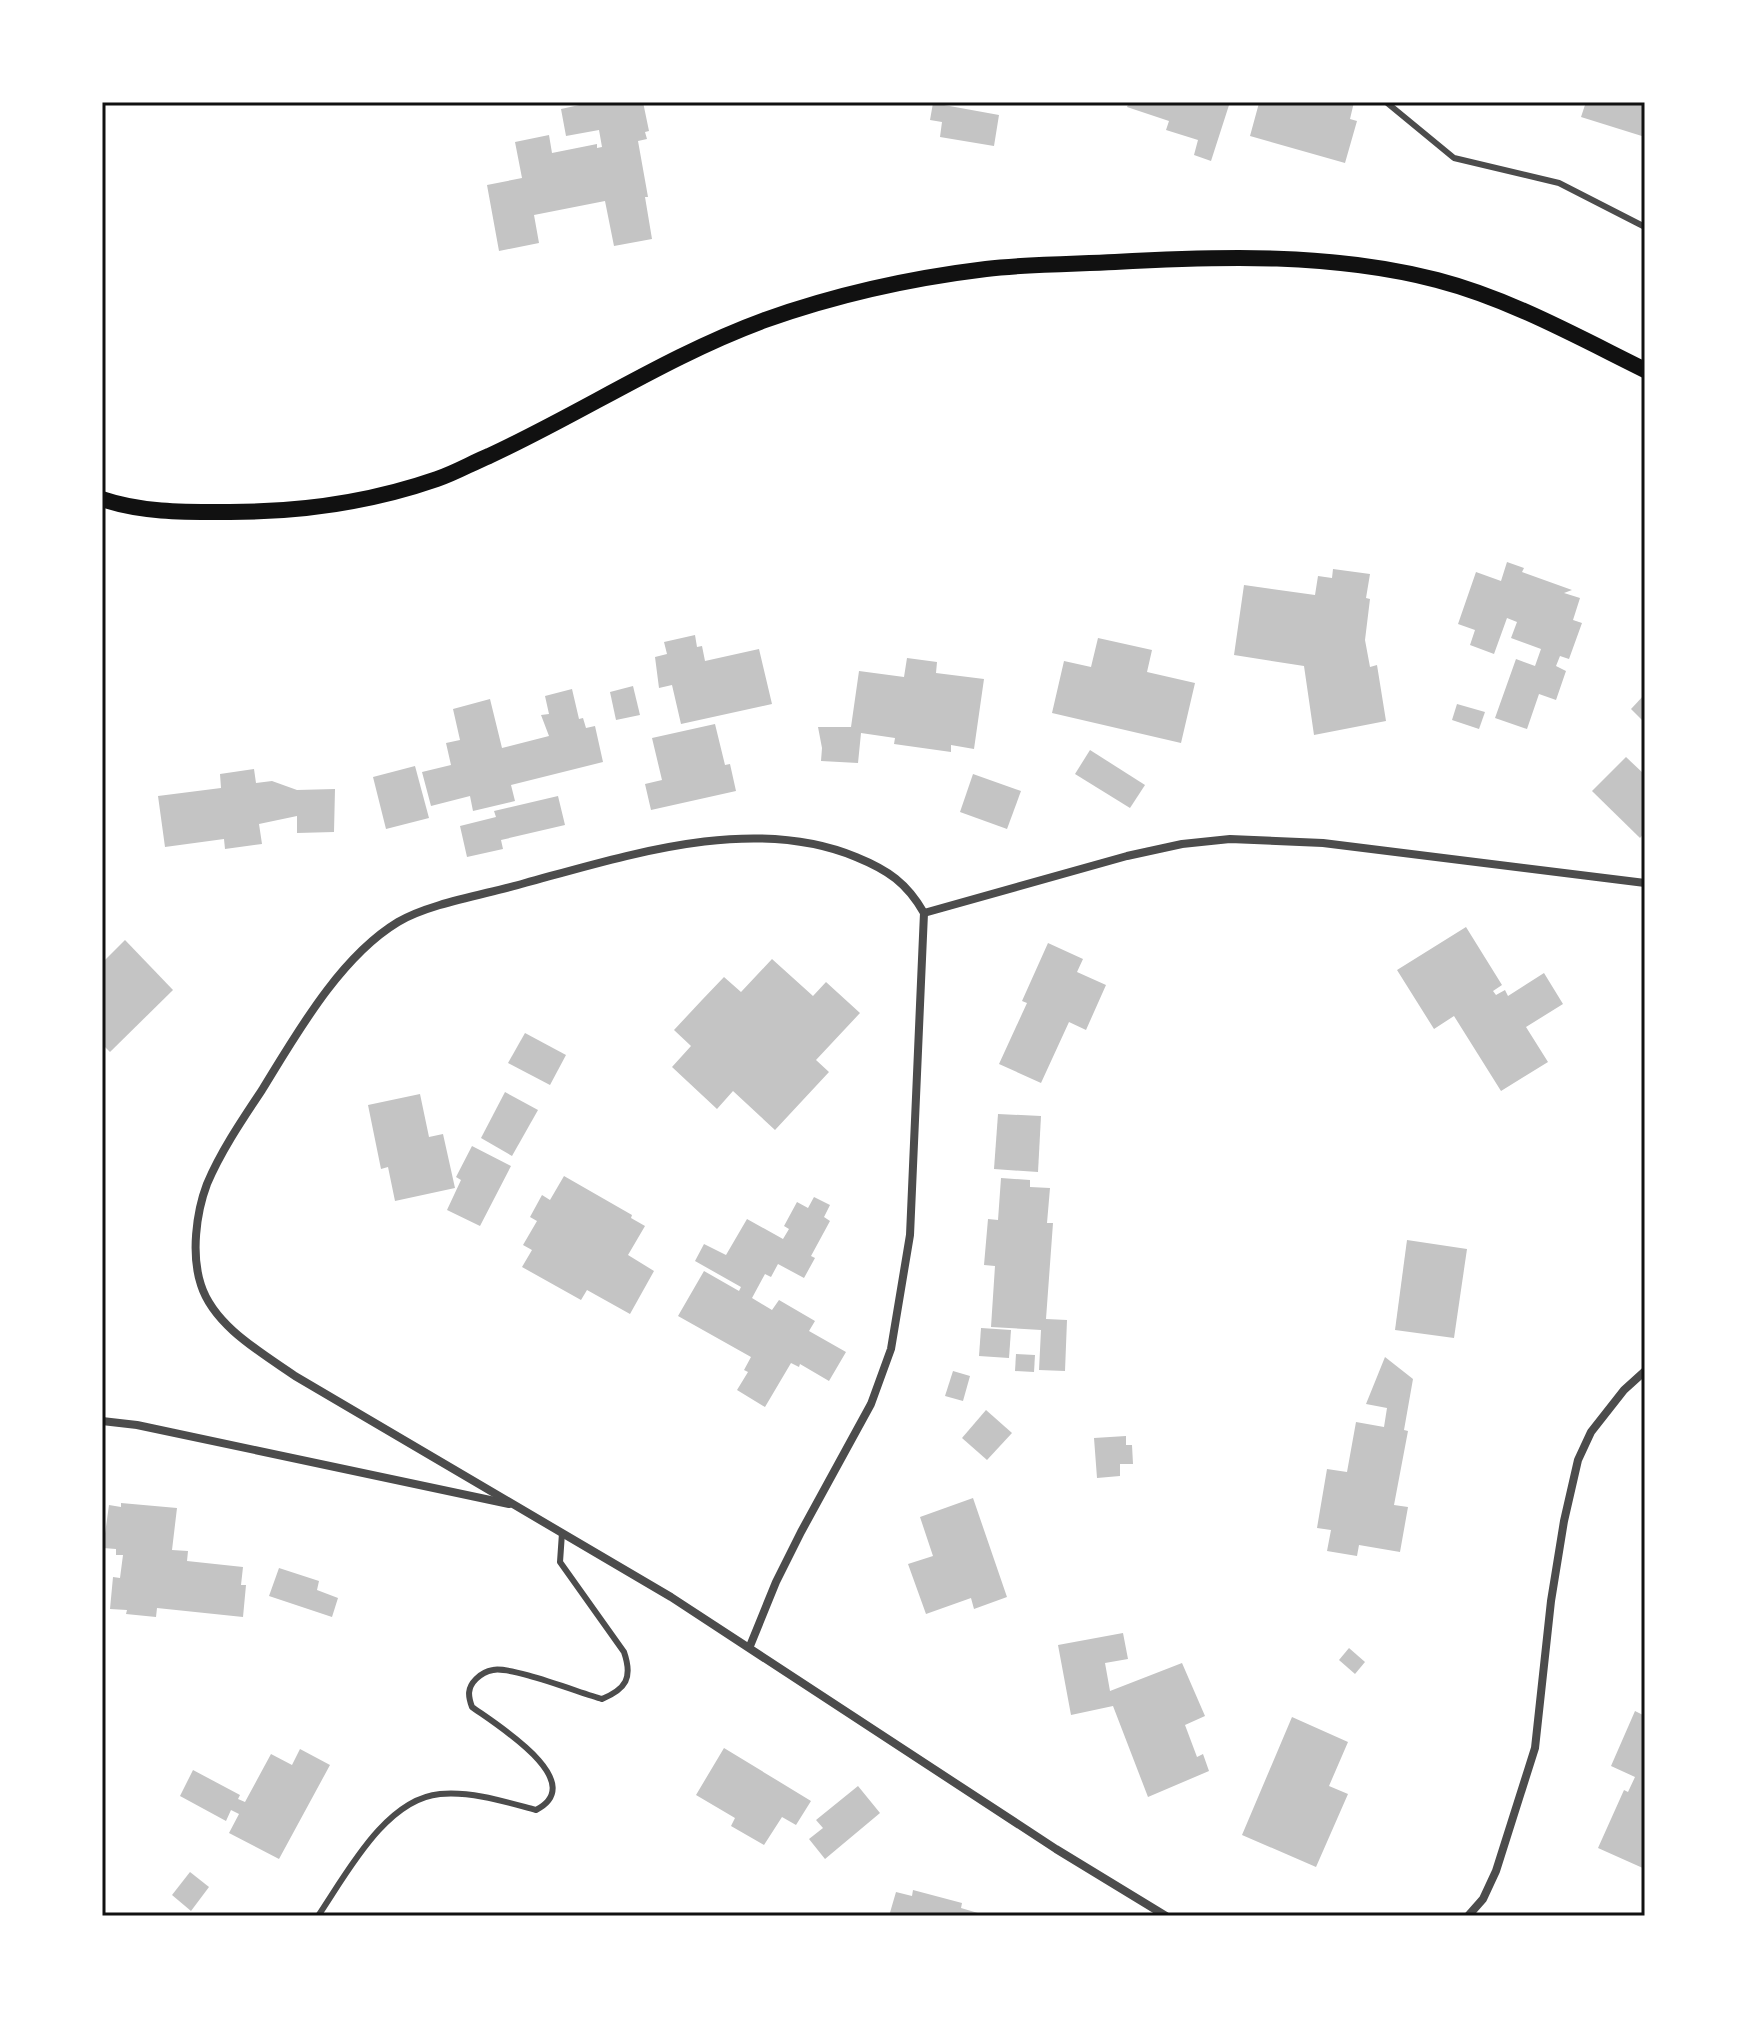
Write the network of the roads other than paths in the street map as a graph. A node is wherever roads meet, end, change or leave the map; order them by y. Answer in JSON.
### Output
{"nodes":[{"id":1,"x":1386,"y":102,"type":"edge"},
{"id":2,"x":1645,"y":227,"type":"edge"},
{"id":3,"x":1645,"y":370,"type":"edge"},
{"id":4,"x":102,"y":499,"type":"edge"},
{"id":5,"x":1645,"y":883,"type":"edge"},
{"id":6,"x":924,"y":913,"type":"junction"},
{"id":7,"x":1645,"y":1371,"type":"edge"},
{"id":8,"x":102,"y":1421,"type":"edge"},
{"id":9,"x":517,"y":1506,"type":"junction"},
{"id":10,"x":562,"y":1533,"type":"junction"},
{"id":11,"x":750,"y":1646,"type":"junction"},
{"id":12,"x":318,"y":1916,"type":"edge"},
{"id":13,"x":1166,"y":1916,"type":"edge"},
{"id":14,"x":1468,"y":1916,"type":"edge"}],
"edges":[{"from":1,"to":2,"type":"lane"},
{"from":3,"to":4,"type":"main road"},
{"from":5,"to":6,"type":"street"},
{"from":6,"to":9,"type":"street"},
{"from":6,"to":11,"type":"street"},
{"from":7,"to":14,"type":"street"},
{"from":8,"to":9,"type":"street"},
{"from":9,"to":10,"type":"street"},
{"from":10,"to":11,"type":"street"},
{"from":10,"to":12,"type":"lane"},
{"from":11,"to":13,"type":"street"}]}
